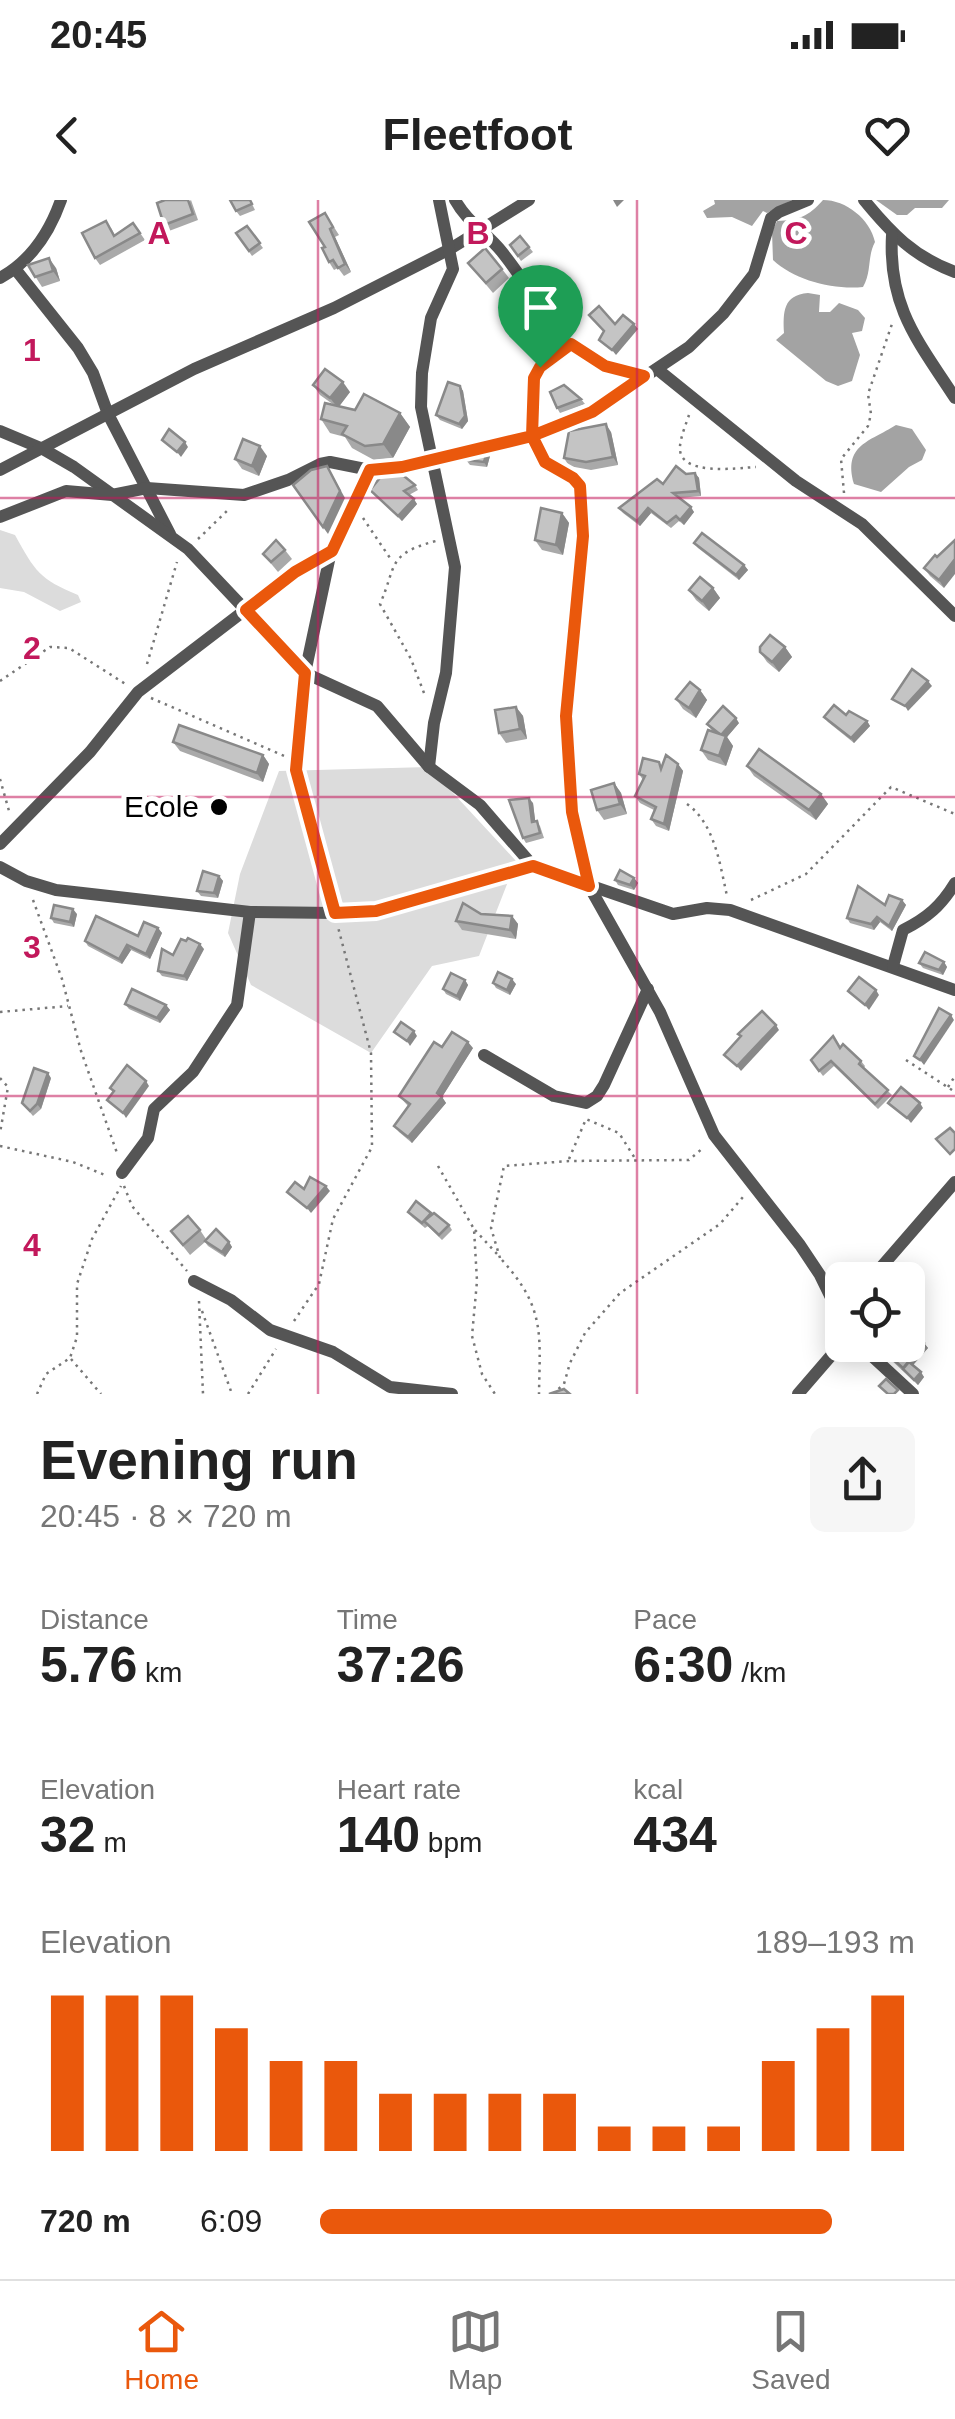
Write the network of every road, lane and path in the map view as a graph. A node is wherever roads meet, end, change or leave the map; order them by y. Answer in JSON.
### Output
{"nodes":[{"id":1,"x":61,"y":200,"type":"edge"},
{"id":2,"x":439,"y":200,"type":"edge"},
{"id":3,"x":455,"y":200,"type":"edge"},
{"id":4,"x":529,"y":200,"type":"edge"},
{"id":5,"x":808,"y":200,"type":"edge"},
{"id":6,"x":864,"y":200,"type":"edge"},
{"id":7,"x":482,"y":232,"type":"junction"},
{"id":8,"x":892,"y":236,"type":"junction"},
{"id":9,"x":450,"y":248,"type":"junction"},
{"id":10,"x":6,"y":272,"type":"edge"},
{"id":11,"x":955,"y":272,"type":"edge"},
{"id":12,"x":898,"y":306,"type":"junction"},
{"id":13,"x":571,"y":344,"type":"junction"},
{"id":14,"x":651,"y":372,"type":"junction"},
{"id":15,"x":690,"y":394,"type":"junction"},
{"id":16,"x":955,"y":398,"type":"edge"},
{"id":17,"x":108,"y":414,"type":"junction"},
{"id":18,"x":0,"y":431,"type":"edge"},
{"id":19,"x":532,"y":436,"type":"junction"},
{"id":20,"x":43,"y":449,"type":"junction"},
{"id":21,"x":432,"y":458,"type":"junction"},
{"id":22,"x":778,"y":466,"type":"junction"},
{"id":23,"x":0,"y":470,"type":"edge"},
{"id":24,"x":370,"y":470,"type":"junction"},
{"id":25,"x":147,"y":488,"type":"junction"},
{"id":26,"x":112,"y":495,"type":"junction"},
{"id":27,"x":352,"y":503,"type":"junction"},
{"id":28,"x":841,"y":512,"type":"junction"},
{"id":29,"x":0,"y":517,"type":"edge"},
{"id":30,"x":172,"y":537,"type":"junction"},
{"id":31,"x":450,"y":543,"type":"junction"},
{"id":32,"x":332,"y":551,"type":"junction"},
{"id":33,"x":393,"y":562,"type":"junction"},
{"id":34,"x":246,"y":610,"type":"junction"},
{"id":35,"x":955,"y":616,"type":"edge"},
{"id":36,"x":305,"y":673,"type":"junction"},
{"id":37,"x":0,"y":681,"type":"edge"},
{"id":38,"x":138,"y":692,"type":"junction"},
{"id":39,"x":426,"y":696,"type":"dead end"},
{"id":40,"x":429,"y":768,"type":"junction"},
{"id":41,"x":0,"y":779,"type":"edge"},
{"id":42,"x":687,"y":804,"type":"dead end"},
{"id":43,"x":955,"y":814,"type":"edge"},
{"id":44,"x":15,"y":829,"type":"junction"},
{"id":45,"x":0,"y":844,"type":"edge"},
{"id":46,"x":0,"y":866,"type":"edge"},
{"id":47,"x":533,"y":866,"type":"junction"},
{"id":48,"x":26,"y":881,"type":"junction"},
{"id":49,"x":955,"y":882,"type":"edge"},
{"id":50,"x":589,"y":886,"type":"junction"},
{"id":51,"x":730,"y":910,"type":"junction"},
{"id":52,"x":250,"y":912,"type":"junction"},
{"id":53,"x":335,"y":913,"type":"junction"},
{"id":54,"x":892,"y":966,"type":"junction"},
{"id":55,"x":648,"y":990,"type":"junction"},
{"id":56,"x":955,"y":990,"type":"edge"},
{"id":57,"x":69,"y":1006,"type":"junction"},
{"id":58,"x":0,"y":1012,"type":"edge"},
{"id":59,"x":484,"y":1054,"type":"dead end"},
{"id":60,"x":906,"y":1060,"type":"dead end"},
{"id":61,"x":955,"y":1076,"type":"edge"},
{"id":62,"x":0,"y":1078,"type":"edge"},
{"id":63,"x":948,"y":1087,"type":"junction"},
{"id":64,"x":955,"y":1092,"type":"edge"},
{"id":65,"x":0,"y":1133,"type":"edge"},
{"id":66,"x":714,"y":1135,"type":"junction"},
{"id":67,"x":0,"y":1146,"type":"edge"},
{"id":68,"x":569,"y":1161,"type":"junction"},
{"id":69,"x":637,"y":1162,"type":"junction"},
{"id":70,"x":438,"y":1166,"type":"dead end"},
{"id":71,"x":122,"y":1173,"type":"joint"},
{"id":72,"x":105,"y":1175,"type":"dead end"},
{"id":73,"x":955,"y":1182,"type":"edge"},
{"id":74,"x":754,"y":1185,"type":"junction"},
{"id":75,"x":474,"y":1229,"type":"junction"},
{"id":76,"x":500,"y":1258,"type":"junction"},
{"id":77,"x":886,"y":1262,"type":"edge"},
{"id":78,"x":194,"y":1281,"type":"junction"},
{"id":79,"x":825,"y":1284,"type":"edge"},
{"id":80,"x":200,"y":1304,"type":"junction"},
{"id":81,"x":284,"y":1336,"type":"junction"},
{"id":82,"x":70,"y":1358,"type":"junction"},
{"id":83,"x":826,"y":1362,"type":"edge"},
{"id":84,"x":878,"y":1362,"type":"edge"},
{"id":85,"x":37,"y":1394,"type":"edge"},
{"id":86,"x":101,"y":1394,"type":"edge"},
{"id":87,"x":203,"y":1394,"type":"edge"},
{"id":88,"x":232,"y":1394,"type":"edge"},
{"id":89,"x":248,"y":1394,"type":"edge"},
{"id":90,"x":452,"y":1394,"type":"edge"},
{"id":91,"x":495,"y":1394,"type":"edge"},
{"id":92,"x":539,"y":1394,"type":"edge"},
{"id":93,"x":553,"y":1394,"type":"edge"},
{"id":94,"x":798,"y":1394,"type":"edge"},
{"id":95,"x":912,"y":1394,"type":"edge"}],
"edges":[{"from":1,"to":10,"type":"street"},
{"from":2,"to":9,"type":"street"},
{"from":3,"to":7,"type":"street"},
{"from":4,"to":7,"type":"street"},
{"from":5,"to":14,"type":"street"},
{"from":6,"to":8,"type":"street"},
{"from":7,"to":9,"type":"street"},
{"from":7,"to":13,"type":"street"},
{"from":8,"to":11,"type":"street"},
{"from":8,"to":12,"type":"street"},
{"from":9,"to":17,"type":"street"},
{"from":9,"to":21,"type":"street"},
{"from":10,"to":17,"type":"street"},
{"from":12,"to":16,"type":"street"},
{"from":12,"to":28,"type":"path"},
{"from":13,"to":14,"type":"street"},
{"from":13,"to":19,"type":"street"},
{"from":14,"to":15,"type":"street"},
{"from":14,"to":19,"type":"street"},
{"from":15,"to":22,"type":"street"},
{"from":15,"to":22,"type":"path"},
{"from":17,"to":20,"type":"street"},
{"from":17,"to":25,"type":"street"},
{"from":18,"to":20,"type":"street"},
{"from":19,"to":21,"type":"street"},
{"from":19,"to":50,"type":"street"},
{"from":20,"to":23,"type":"street"},
{"from":20,"to":26,"type":"street"},
{"from":21,"to":24,"type":"street"},
{"from":21,"to":31,"type":"street"},
{"from":22,"to":28,"type":"street"},
{"from":24,"to":25,"type":"street"},
{"from":24,"to":27,"type":"street"},
{"from":25,"to":26,"type":"street"},
{"from":25,"to":30,"type":"street"},
{"from":26,"to":29,"type":"street"},
{"from":26,"to":30,"type":"street"},
{"from":27,"to":32,"type":"street"},
{"from":27,"to":33,"type":"path"},
{"from":28,"to":35,"type":"street"},
{"from":30,"to":34,"type":"street"},
{"from":31,"to":33,"type":"path"},
{"from":31,"to":40,"type":"street"},
{"from":32,"to":34,"type":"street"},
{"from":32,"to":36,"type":"street"},
{"from":33,"to":39,"type":"path"},
{"from":34,"to":36,"type":"street"},
{"from":34,"to":38,"type":"street"},
{"from":36,"to":40,"type":"street"},
{"from":36,"to":53,"type":"path"},
{"from":37,"to":38,"type":"path"},
{"from":38,"to":44,"type":"street"},
{"from":40,"to":47,"type":"street"},
{"from":41,"to":44,"type":"path"},
{"from":42,"to":51,"type":"path"},
{"from":43,"to":51,"type":"path"},
{"from":44,"to":45,"type":"street"},
{"from":46,"to":48,"type":"street"},
{"from":47,"to":50,"type":"street"},
{"from":47,"to":53,"type":"street"},
{"from":48,"to":52,"type":"street"},
{"from":48,"to":57,"type":"path"},
{"from":49,"to":54,"type":"street"},
{"from":50,"to":51,"type":"street"},
{"from":50,"to":55,"type":"street"},
{"from":51,"to":54,"type":"street"},
{"from":52,"to":53,"type":"street"},
{"from":52,"to":71,"type":"street"},
{"from":53,"to":81,"type":"path"},
{"from":54,"to":56,"type":"street"},
{"from":55,"to":59,"type":"street"},
{"from":55,"to":66,"type":"street"},
{"from":57,"to":58,"type":"path"},
{"from":57,"to":71,"type":"path"},
{"from":60,"to":63,"type":"path"},
{"from":61,"to":63,"type":"path"},
{"from":62,"to":65,"type":"path"},
{"from":63,"to":64,"type":"path"},
{"from":66,"to":69,"type":"path"},
{"from":66,"to":74,"type":"street"},
{"from":67,"to":72,"type":"path"},
{"from":68,"to":69,"type":"path"},
{"from":68,"to":69,"type":"path"},
{"from":68,"to":76,"type":"path"},
{"from":70,"to":75,"type":"path"},
{"from":73,"to":77,"type":"street"},
{"from":74,"to":79,"type":"street"},
{"from":74,"to":93,"type":"path"},
{"from":75,"to":76,"type":"path"},
{"from":75,"to":91,"type":"path"},
{"from":76,"to":92,"type":"path"},
{"from":78,"to":80,"type":"path"},
{"from":78,"to":81,"type":"street"},
{"from":78,"to":82,"type":"path"},
{"from":80,"to":87,"type":"path"},
{"from":80,"to":88,"type":"path"},
{"from":81,"to":89,"type":"path"},
{"from":81,"to":90,"type":"street"},
{"from":82,"to":85,"type":"path"},
{"from":82,"to":86,"type":"path"},
{"from":83,"to":94,"type":"street"},
{"from":84,"to":95,"type":"street"}]}
